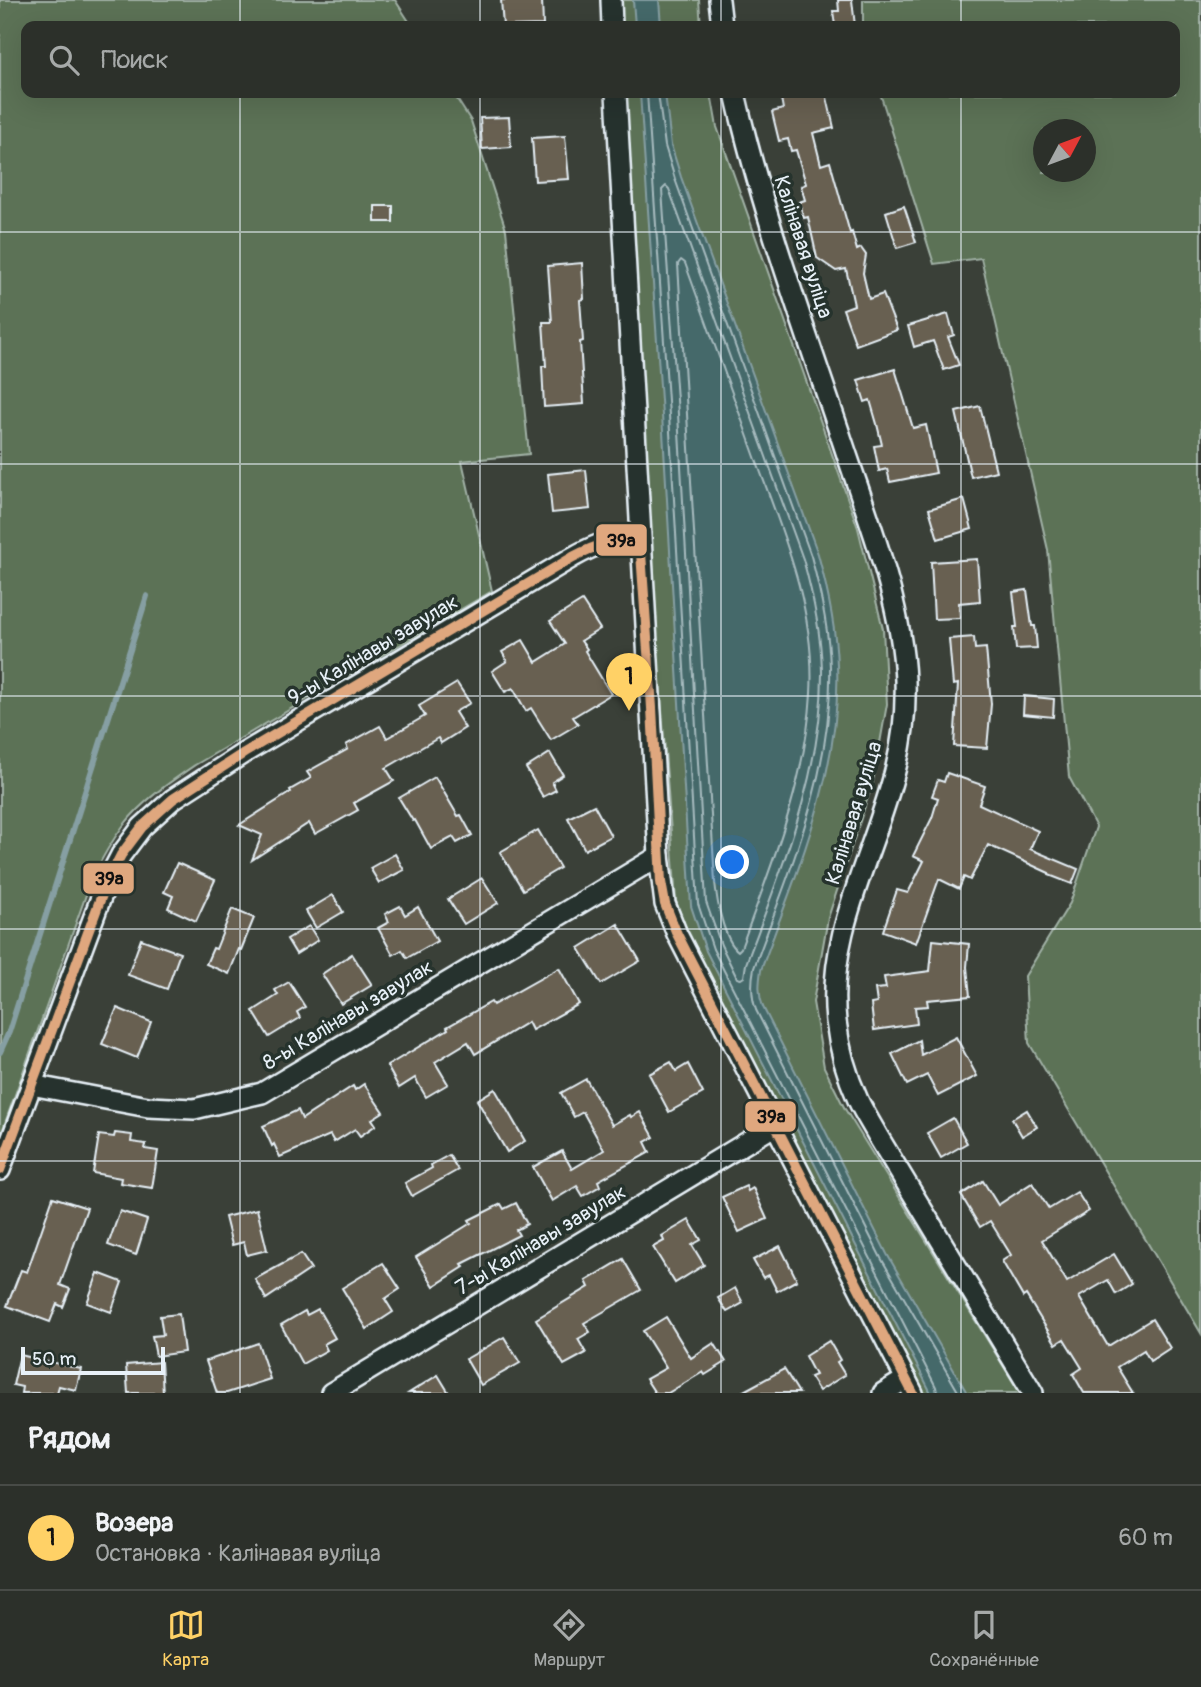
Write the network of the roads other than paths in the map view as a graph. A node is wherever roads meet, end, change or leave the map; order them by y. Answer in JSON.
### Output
{"nodes":[{"id":1,"x":611,"y":0,"type":"edge"},
{"id":2,"x":719,"y":0,"type":"edge"},
{"id":3,"x":612,"y":21,"type":"edge"},
{"id":4,"x":721,"y":21,"type":"edge"},
{"id":5,"x":616,"y":98,"type":"edge"},
{"id":6,"x":736,"y":98,"type":"edge"},
{"id":7,"x":640,"y":539,"type":"junction"},
{"id":8,"x":659,"y":856,"type":"junction"},
{"id":9,"x":31,"y":1085,"type":"junction"},
{"id":10,"x":774,"y":1126,"type":"junction"},
{"id":11,"x":0,"y":1170,"type":"edge"},
{"id":12,"x":909,"y":1386,"type":"edge"},
{"id":13,"x":331,"y":1393,"type":"edge"},
{"id":14,"x":883,"y":1393,"type":"edge"},
{"id":15,"x":1033,"y":1393,"type":"edge"}],
"edges":[{"from":1,"to":3,"type":"street"},
{"from":2,"to":4,"type":"street"},
{"from":5,"to":7,"type":"street"},
{"from":6,"to":15,"type":"street","name":"Калінавая вуліца"},
{"from":7,"to":8,"type":"street"},
{"from":7,"to":9,"type":"street","name":"9-ы Калінавы завулак"},
{"from":8,"to":9,"type":"street","name":"8-ы Калінавы завулак"},
{"from":8,"to":10,"type":"street"},
{"from":9,"to":11,"type":"street","name":"9-ы Калінавы завулак"},
{"from":10,"to":12,"type":"street"},
{"from":10,"to":13,"type":"street","name":"7-ы Калінавы завулак"},
{"from":12,"to":14,"type":"street"}]}
